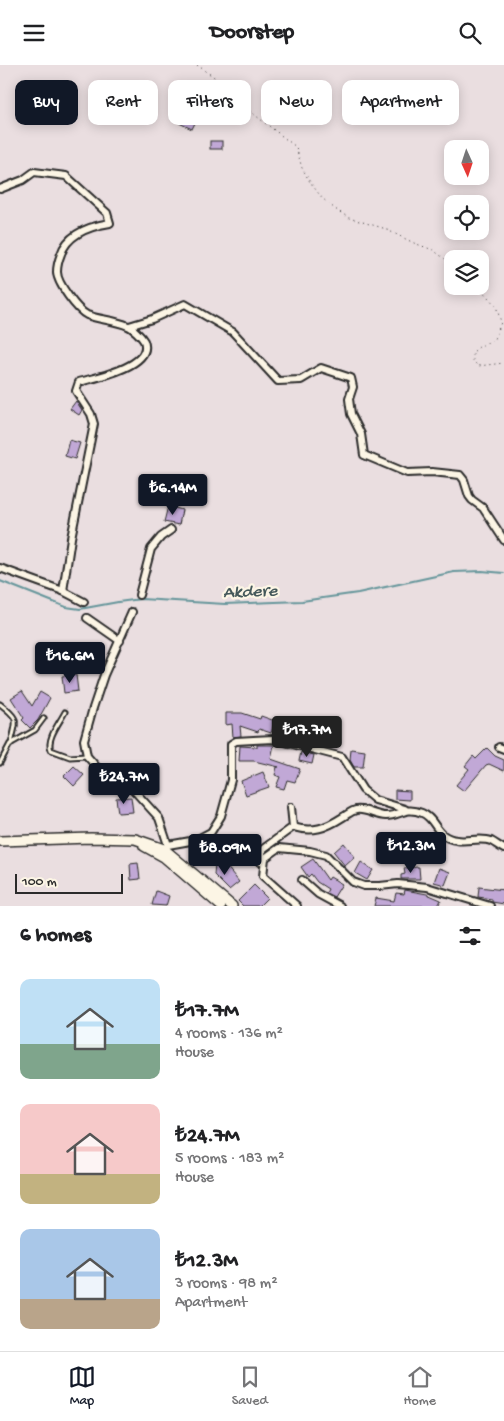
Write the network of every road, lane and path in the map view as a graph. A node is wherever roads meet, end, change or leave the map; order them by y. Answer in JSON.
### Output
{"nodes":[{"id":1,"x":197,"y":65,"type":"edge"},
{"id":2,"x":0,"y":189,"type":"edge"},
{"id":3,"x":444,"y":259,"type":"edge"},
{"id":4,"x":486,"y":295,"type":"edge"},
{"id":5,"x":128,"y":326,"type":"junction"},
{"id":6,"x":504,"y":363,"type":"edge"},
{"id":7,"x":171,"y":530,"type":"dead end"},
{"id":8,"x":504,"y":540,"type":"edge"},
{"id":9,"x":0,"y":568,"type":"edge"},
{"id":10,"x":63,"y":591,"type":"junction"},
{"id":11,"x":139,"y":595,"type":"dead end"},
{"id":12,"x":84,"y":602,"type":"dead end"},
{"id":13,"x":132,"y":612,"type":"dead end"},
{"id":14,"x":88,"y":618,"type":"dead end"},
{"id":15,"x":120,"y":641,"type":"junction"},
{"id":16,"x":0,"y":704,"type":"edge"},
{"id":17,"x":65,"y":712,"type":"dead end"},
{"id":18,"x":44,"y":718,"type":"dead end"},
{"id":19,"x":10,"y":744,"type":"junction"},
{"id":20,"x":87,"y":756,"type":"junction"},
{"id":21,"x":0,"y":763,"type":"edge"},
{"id":22,"x":292,"y":807,"type":"dead end"},
{"id":23,"x":405,"y":809,"type":"junction"},
{"id":24,"x":293,"y":827,"type":"junction"},
{"id":25,"x":0,"y":841,"type":"edge"},
{"id":26,"x":504,"y":849,"type":"edge"},
{"id":27,"x":164,"y":850,"type":"junction"},
{"id":28,"x":264,"y":876,"type":"junction"},
{"id":29,"x":302,"y":880,"type":"dead end"},
{"id":30,"x":221,"y":906,"type":"edge"},
{"id":31,"x":232,"y":906,"type":"edge"},
{"id":32,"x":297,"y":906,"type":"edge"},
{"id":33,"x":340,"y":906,"type":"edge"},
{"id":34,"x":490,"y":906,"type":"edge"}],
"edges":[{"from":1,"to":3,"type":"path"},
{"from":2,"to":5,"type":"street"},
{"from":4,"to":6,"type":"path"},
{"from":5,"to":8,"type":"street"},
{"from":5,"to":10,"type":"street"},
{"from":7,"to":11,"type":"street"},
{"from":9,"to":10,"type":"street"},
{"from":10,"to":12,"type":"street"},
{"from":13,"to":15,"type":"street"},
{"from":14,"to":15,"type":"street"},
{"from":15,"to":20,"type":"street"},
{"from":16,"to":19,"type":"lane"},
{"from":17,"to":20,"type":"lane"},
{"from":18,"to":19,"type":"lane"},
{"from":19,"to":21,"type":"lane"},
{"from":20,"to":27,"type":"street"},
{"from":22,"to":24,"type":"street"},
{"from":23,"to":24,"type":"street"},
{"from":23,"to":26,"type":"street"},
{"from":23,"to":27,"type":"street"},
{"from":24,"to":28,"type":"street"},
{"from":25,"to":27,"type":"main road"},
{"from":27,"to":30,"type":"main road"},
{"from":27,"to":31,"type":"main road"},
{"from":28,"to":32,"type":"street"},
{"from":28,"to":34,"type":"street"},
{"from":29,"to":33,"type":"street"}]}
